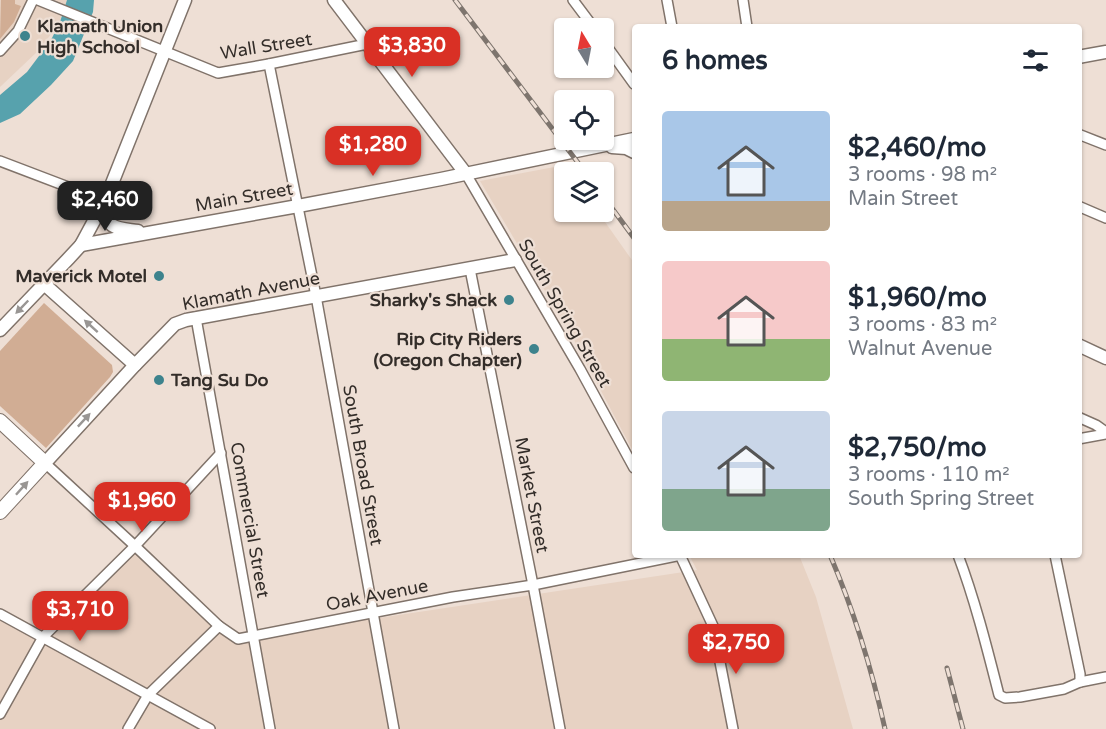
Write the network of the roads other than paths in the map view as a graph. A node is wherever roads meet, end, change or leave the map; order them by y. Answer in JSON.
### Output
{"nodes":[{"id":1,"x":33,"y":0,"type":"edge"},
{"id":2,"x":38,"y":0,"type":"edge"},
{"id":3,"x":185,"y":0,"type":"edge"},
{"id":4,"x":334,"y":0,"type":"edge"},
{"id":5,"x":573,"y":0,"type":"edge"},
{"id":6,"x":666,"y":0,"type":"edge"},
{"id":7,"x":742,"y":0,"type":"edge"},
{"id":8,"x":586,"y":18,"type":"edge"},
{"id":9,"x":671,"y":24,"type":"edge"},
{"id":10,"x":746,"y":24,"type":"edge"},
{"id":11,"x":367,"y":44,"type":"junction"},
{"id":12,"x":0,"y":51,"type":"edge"},
{"id":13,"x":165,"y":52,"type":"junction"},
{"id":14,"x":1106,"y":52,"type":"edge"},
{"id":15,"x":614,"y":56,"type":"edge"},
{"id":16,"x":1082,"y":56,"type":"edge"},
{"id":17,"x":269,"y":64,"type":"junction"},
{"id":18,"x":632,"y":81,"type":"edge"},
{"id":19,"x":1082,"y":136,"type":"edge"},
{"id":20,"x":632,"y":138,"type":"edge"},
{"id":21,"x":614,"y":142,"type":"edge"},
{"id":22,"x":1106,"y":145,"type":"edge"},
{"id":23,"x":614,"y":147,"type":"edge"},
{"id":24,"x":580,"y":150,"type":"edge"},
{"id":25,"x":632,"y":151,"type":"edge"},
{"id":26,"x":0,"y":160,"type":"edge"},
{"id":27,"x":466,"y":174,"type":"junction"},
{"id":28,"x":103,"y":203,"type":"junction"},
{"id":29,"x":298,"y":206,"type":"junction"},
{"id":30,"x":1082,"y":208,"type":"edge"},
{"id":31,"x":1106,"y":218,"type":"edge"},
{"id":32,"x":151,"y":232,"type":"junction"},
{"id":33,"x":81,"y":245,"type":"junction"},
{"id":34,"x":515,"y":260,"type":"junction"},
{"id":35,"x":470,"y":269,"type":"junction"},
{"id":36,"x":44,"y":284,"type":"junction"},
{"id":37,"x":316,"y":296,"type":"junction"},
{"id":38,"x":196,"y":318,"type":"junction"},
{"id":39,"x":0,"y":330,"type":"edge"},
{"id":40,"x":1082,"y":347,"type":"edge"},
{"id":41,"x":1106,"y":358,"type":"edge"},
{"id":42,"x":135,"y":365,"type":"junction"},
{"id":43,"x":1082,"y":419,"type":"edge"},
{"id":44,"x":0,"y":422,"type":"edge"},
{"id":45,"x":1106,"y":433,"type":"edge"},
{"id":46,"x":1082,"y":438,"type":"edge"},
{"id":47,"x":221,"y":453,"type":"junction"},
{"id":48,"x":45,"y":463,"type":"junction"},
{"id":49,"x":632,"y":464,"type":"edge"},
{"id":50,"x":0,"y":513,"type":"edge"},
{"id":51,"x":135,"y":546,"type":"junction"},
{"id":52,"x":665,"y":558,"type":"edge"},
{"id":53,"x":681,"y":558,"type":"edge"},
{"id":54,"x":959,"y":558,"type":"edge"},
{"id":55,"x":1056,"y":558,"type":"edge"},
{"id":56,"x":533,"y":585,"type":"junction"},
{"id":57,"x":372,"y":613,"type":"junction"},
{"id":58,"x":0,"y":614,"type":"edge"},
{"id":59,"x":219,"y":626,"type":"junction"},
{"id":60,"x":254,"y":636,"type":"junction"},
{"id":61,"x":43,"y":637,"type":"junction"},
{"id":62,"x":1106,"y":677,"type":"edge"},
{"id":63,"x":1080,"y":682,"type":"junction"},
{"id":64,"x":148,"y":695,"type":"junction"},
{"id":65,"x":0,"y":714,"type":"edge"},
{"id":66,"x":128,"y":729,"type":"edge"},
{"id":67,"x":210,"y":729,"type":"edge"},
{"id":68,"x":270,"y":729,"type":"edge"},
{"id":69,"x":394,"y":729,"type":"edge"},
{"id":70,"x":560,"y":729,"type":"edge"},
{"id":71,"x":733,"y":729,"type":"edge"}],
"edges":[{"from":1,"to":12,"type":"street"},
{"from":2,"to":13,"type":"street","name":"Wall Street"},
{"from":3,"to":13,"type":"street"},
{"from":4,"to":11,"type":"street"},
{"from":5,"to":8,"type":"street"},
{"from":6,"to":9,"type":"street"},
{"from":7,"to":10,"type":"street"},
{"from":11,"to":17,"type":"street","name":"Wall Street"},
{"from":11,"to":27,"type":"street"},
{"from":13,"to":17,"type":"street","name":"Wall Street"},
{"from":13,"to":28,"type":"street"},
{"from":14,"to":16,"type":"street"},
{"from":15,"to":18,"type":"street"},
{"from":17,"to":29,"type":"street","name":"South Broad Street"},
{"from":19,"to":22,"type":"street"},
{"from":20,"to":21,"type":"street","name":"Main Street"},
{"from":23,"to":25,"type":"street"},
{"from":24,"to":27,"type":"street","name":"Main Street"},
{"from":26,"to":28,"type":"street"},
{"from":27,"to":29,"type":"street","name":"Main Street"},
{"from":27,"to":34,"type":"street","name":"South Spring Street"},
{"from":28,"to":32,"type":"street"},
{"from":28,"to":33,"type":"street"},
{"from":29,"to":32,"type":"street","name":"Main Street"},
{"from":29,"to":37,"type":"street","name":"South Broad Street"},
{"from":30,"to":31,"type":"street"},
{"from":32,"to":33,"type":"street","name":"Main Street"},
{"from":33,"to":36,"type":"street"},
{"from":34,"to":35,"type":"street","name":"Klamath Avenue"},
{"from":34,"to":49,"type":"street","name":"South Spring Street"},
{"from":35,"to":37,"type":"street","name":"Klamath Avenue"},
{"from":35,"to":56,"type":"street","name":"Market Street"},
{"from":36,"to":39,"type":"street","one_way":true},
{"from":42,"to":36,"type":"street","one_way":true},
{"from":37,"to":38,"type":"street","name":"Klamath Avenue"},
{"from":37,"to":57,"type":"street","name":"South Broad Street"},
{"from":38,"to":42,"type":"street","name":"Klamath Avenue"},
{"from":38,"to":47,"type":"street","name":"Commercial Street"},
{"from":40,"to":41,"type":"street"},
{"from":48,"to":42,"type":"street","name":"Klamath Avenue","one_way":true},
{"from":43,"to":45,"type":"street"},
{"from":44,"to":48,"type":"main road"},
{"from":45,"to":46,"type":"street"},
{"from":47,"to":51,"type":"street"},
{"from":47,"to":60,"type":"street","name":"Commercial Street"},
{"from":50,"to":48,"type":"main road","name":"Klamath Avenue","one_way":true},
{"from":48,"to":51,"type":"street","name":"Oak Avenue"},
{"from":51,"to":59,"type":"street","name":"Oak Avenue"},
{"from":51,"to":61,"type":"street"},
{"from":52,"to":56,"type":"street","name":"Oak Avenue"},
{"from":53,"to":71,"type":"street"},
{"from":54,"to":63,"type":"street"},
{"from":55,"to":63,"type":"street"},
{"from":56,"to":57,"type":"street","name":"Oak Avenue"},
{"from":56,"to":70,"type":"street","name":"Market Street"},
{"from":57,"to":60,"type":"street","name":"Oak Avenue"},
{"from":57,"to":69,"type":"street","name":"South Broad Street"},
{"from":58,"to":61,"type":"street"},
{"from":59,"to":60,"type":"street","name":"Oak Avenue"},
{"from":59,"to":64,"type":"street"},
{"from":60,"to":68,"type":"street","name":"Commercial Street"},
{"from":61,"to":64,"type":"street"},
{"from":61,"to":65,"type":"street"},
{"from":62,"to":63,"type":"street"},
{"from":64,"to":66,"type":"street"},
{"from":64,"to":67,"type":"street"}]}
